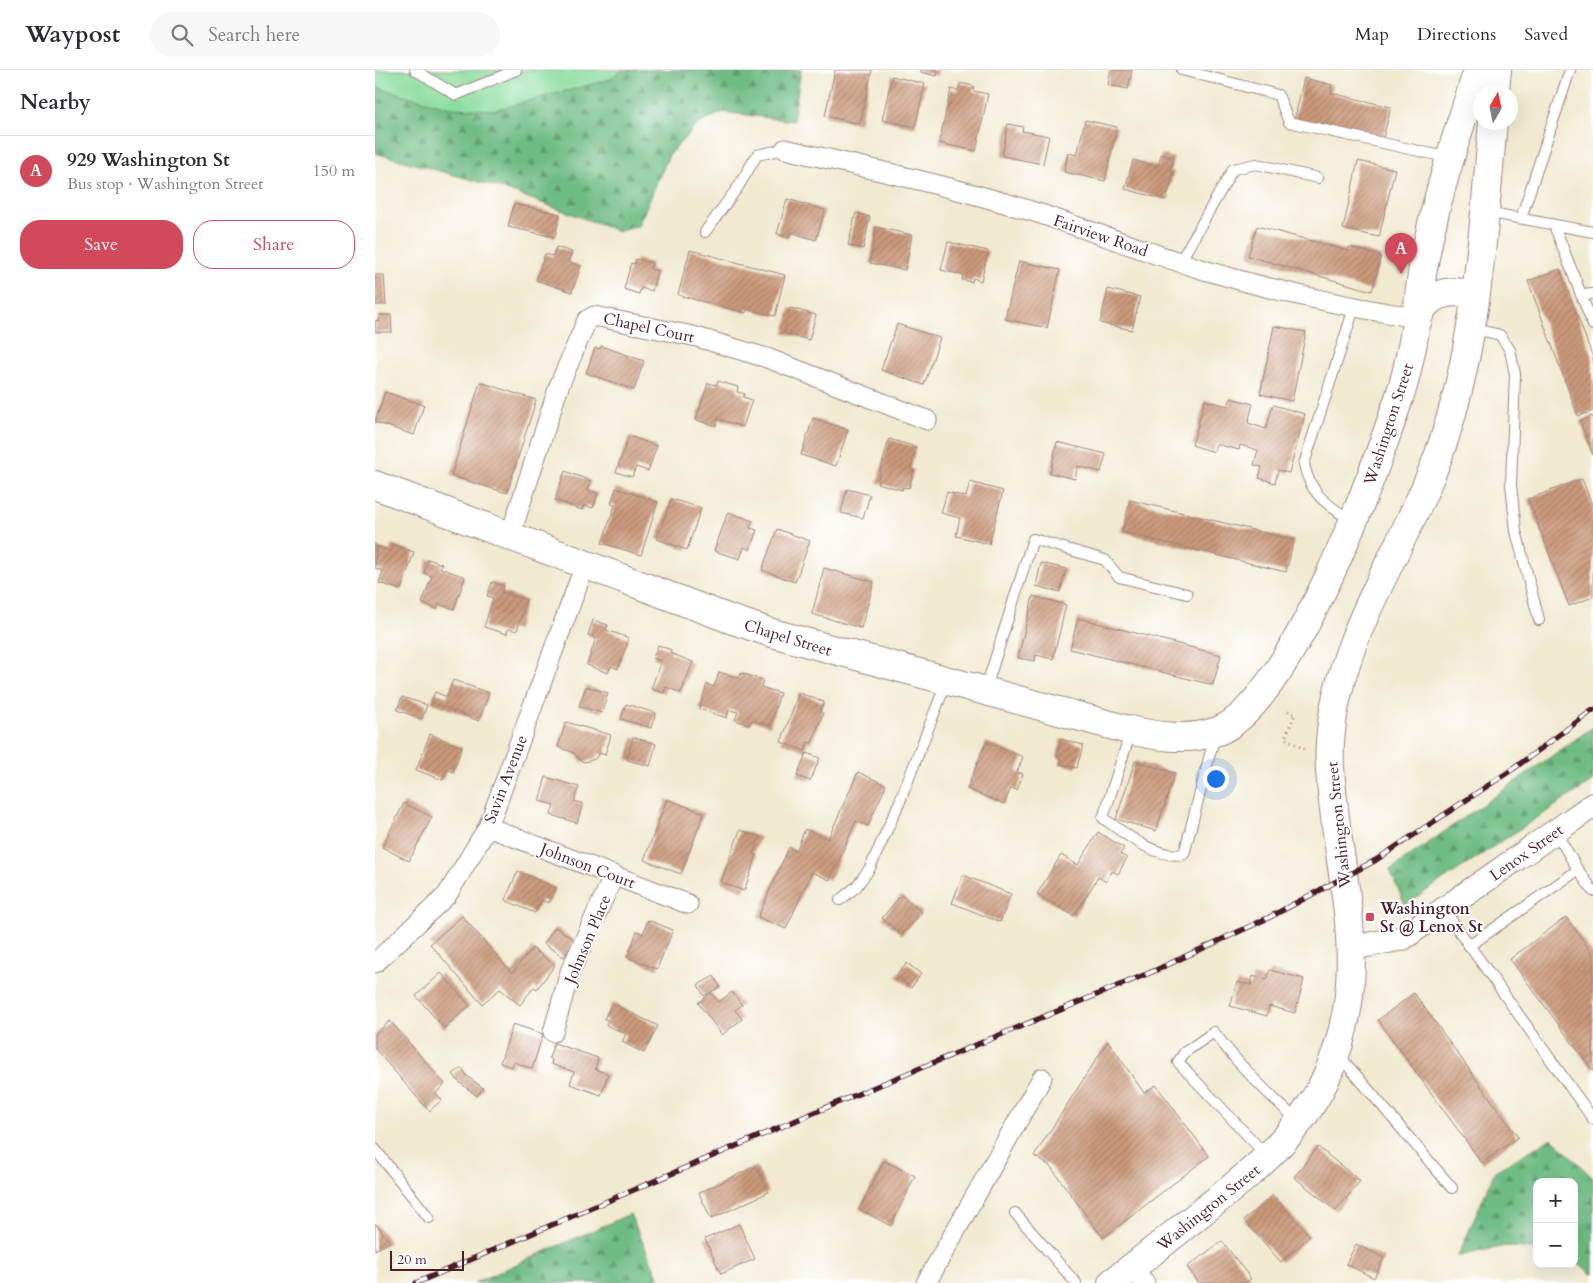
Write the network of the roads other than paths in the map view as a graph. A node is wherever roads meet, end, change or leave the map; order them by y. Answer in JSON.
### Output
{"nodes":[{"id":1,"x":415,"y":70,"type":"edge"},
{"id":2,"x":516,"y":70,"type":"edge"},
{"id":3,"x":1182,"y":70,"type":"edge"},
{"id":4,"x":1479,"y":70,"type":"edge"},
{"id":5,"x":1497,"y":70,"type":"edge"},
{"id":6,"x":1570,"y":70,"type":"edge"},
{"id":7,"x":1496,"y":85,"type":"edge"},
{"id":8,"x":1492,"y":130,"type":"edge"},
{"id":9,"x":785,"y":148,"type":"joint"},
{"id":10,"x":1451,"y":159,"type":"junction"},
{"id":11,"x":1318,"y":178,"type":"dead end"},
{"id":12,"x":1485,"y":212,"type":"junction"},
{"id":13,"x":1521,"y":218,"type":"junction"},
{"id":14,"x":1554,"y":225,"type":"junction"},
{"id":15,"x":705,"y":232,"type":"dead end"},
{"id":16,"x":1593,"y":232,"type":"edge"},
{"id":17,"x":1180,"y":262,"type":"junction"},
{"id":18,"x":1474,"y":294,"type":"junction"},
{"id":19,"x":1593,"y":294,"type":"edge"},
{"id":20,"x":1581,"y":295,"type":"junction"},
{"id":21,"x":1354,"y":308,"type":"junction"},
{"id":22,"x":1417,"y":318,"type":"junction"},
{"id":23,"x":1593,"y":325,"type":"edge"},
{"id":24,"x":1470,"y":328,"type":"junction"},
{"id":25,"x":927,"y":420,"type":"dead end"},
{"id":26,"x":375,"y":485,"type":"edge"},
{"id":27,"x":1353,"y":521,"type":"junction"},
{"id":28,"x":510,"y":536,"type":"junction"},
{"id":29,"x":585,"y":565,"type":"junction"},
{"id":30,"x":1187,"y":594,"type":"dead end"},
{"id":31,"x":1539,"y":620,"type":"dead end"},
{"id":32,"x":947,"y":682,"type":"junction"},
{"id":33,"x":985,"y":692,"type":"junction"},
{"id":34,"x":1131,"y":730,"type":"junction"},
{"id":35,"x":1216,"y":731,"type":"junction"},
{"id":36,"x":1593,"y":805,"type":"edge"},
{"id":37,"x":488,"y":827,"type":"junction"},
{"id":38,"x":1555,"y":831,"type":"junction"},
{"id":39,"x":1578,"y":870,"type":"junction"},
{"id":40,"x":614,"y":875,"type":"junction"},
{"id":41,"x":1593,"y":891,"type":"edge"},
{"id":42,"x":840,"y":900,"type":"dead end"},
{"id":43,"x":688,"y":904,"type":"dead end"},
{"id":44,"x":1443,"y":910,"type":"junction"},
{"id":45,"x":1469,"y":946,"type":"junction"},
{"id":46,"x":1352,"y":948,"type":"junction"},
{"id":47,"x":375,"y":963,"type":"edge"},
{"id":48,"x":553,"y":1032,"type":"dead end"},
{"id":49,"x":1336,"y":1051,"type":"junction"},
{"id":50,"x":1042,"y":1078,"type":"dead end"},
{"id":51,"x":1593,"y":1119,"type":"edge"},
{"id":52,"x":1300,"y":1123,"type":"junction"},
{"id":53,"x":375,"y":1149,"type":"edge"},
{"id":54,"x":1268,"y":1158,"type":"junction"},
{"id":55,"x":1452,"y":1188,"type":"dead end"},
{"id":56,"x":1015,"y":1213,"type":"dead end"},
{"id":57,"x":429,"y":1218,"type":"dead end"},
{"id":58,"x":1129,"y":1278,"type":"edge"},
{"id":59,"x":926,"y":1283,"type":"edge"},
{"id":60,"x":1076,"y":1283,"type":"edge"}],
"edges":[{"from":1,"to":2,"type":"lane"},
{"from":3,"to":10,"type":"lane"},
{"from":4,"to":10,"type":"main road"},
{"from":5,"to":7,"type":"main road"},
{"from":6,"to":13,"type":"lane"},
{"from":8,"to":12,"type":"main road","name":"Washington Street"},
{"from":9,"to":15,"type":"lane"},
{"from":9,"to":17,"type":"street","name":"Fairview Road"},
{"from":10,"to":22,"type":"main road"},
{"from":11,"to":17,"type":"lane"},
{"from":12,"to":13,"type":"lane"},
{"from":12,"to":18,"type":"main road","name":"Washington Street"},
{"from":13,"to":14,"type":"lane"},
{"from":14,"to":16,"type":"lane"},
{"from":14,"to":20,"type":"lane"},
{"from":17,"to":21,"type":"street","name":"Fairview Road"},
{"from":18,"to":22,"type":"main road","name":"Washington Street"},
{"from":18,"to":24,"type":"main road","name":"Washington Street"},
{"from":19,"to":20,"type":"lane"},
{"from":20,"to":23,"type":"lane"},
{"from":21,"to":22,"type":"street","name":"Fairview Road"},
{"from":21,"to":27,"type":"lane"},
{"from":22,"to":27,"type":"main road","name":"Washington Street"},
{"from":24,"to":31,"type":"lane"},
{"from":24,"to":46,"type":"main road","name":"Washington Street"},
{"from":25,"to":28,"type":"street","name":"Chapel Court"},
{"from":26,"to":28,"type":"main road","name":"Chapel Street"},
{"from":27,"to":35,"type":"main road","name":"Washington Street"},
{"from":28,"to":29,"type":"main road","name":"Chapel Street"},
{"from":29,"to":32,"type":"main road","name":"Chapel Street"},
{"from":29,"to":37,"type":"street","name":"Savin Avenue"},
{"from":30,"to":33,"type":"lane"},
{"from":32,"to":33,"type":"main road","name":"Chapel Street"},
{"from":32,"to":42,"type":"lane"},
{"from":33,"to":34,"type":"main road","name":"Chapel Street"},
{"from":34,"to":35,"type":"main road","name":"Chapel Street"},
{"from":34,"to":35,"type":"lane"},
{"from":36,"to":38,"type":"street","name":"Lenox Street"},
{"from":37,"to":40,"type":"street","name":"Johnson Court"},
{"from":37,"to":47,"type":"street","name":"Savin Avenue"},
{"from":38,"to":39,"type":"lane"},
{"from":38,"to":44,"type":"street","name":"Lenox Street"},
{"from":39,"to":41,"type":"lane"},
{"from":39,"to":45,"type":"lane"},
{"from":40,"to":43,"type":"street","name":"Johnson Court"},
{"from":40,"to":48,"type":"street","name":"Johnson Place"},
{"from":44,"to":45,"type":"lane"},
{"from":44,"to":46,"type":"street","name":"Lenox Street"},
{"from":45,"to":51,"type":"lane"},
{"from":46,"to":49,"type":"main road","name":"Washington Street"},
{"from":49,"to":52,"type":"main road","name":"Washington Street"},
{"from":49,"to":55,"type":"lane"},
{"from":50,"to":59,"type":"street"},
{"from":52,"to":54,"type":"main road","name":"Washington Street"},
{"from":52,"to":54,"type":"lane"},
{"from":53,"to":57,"type":"lane"},
{"from":54,"to":58,"type":"main road","name":"Washington Street"},
{"from":56,"to":60,"type":"lane"}]}
